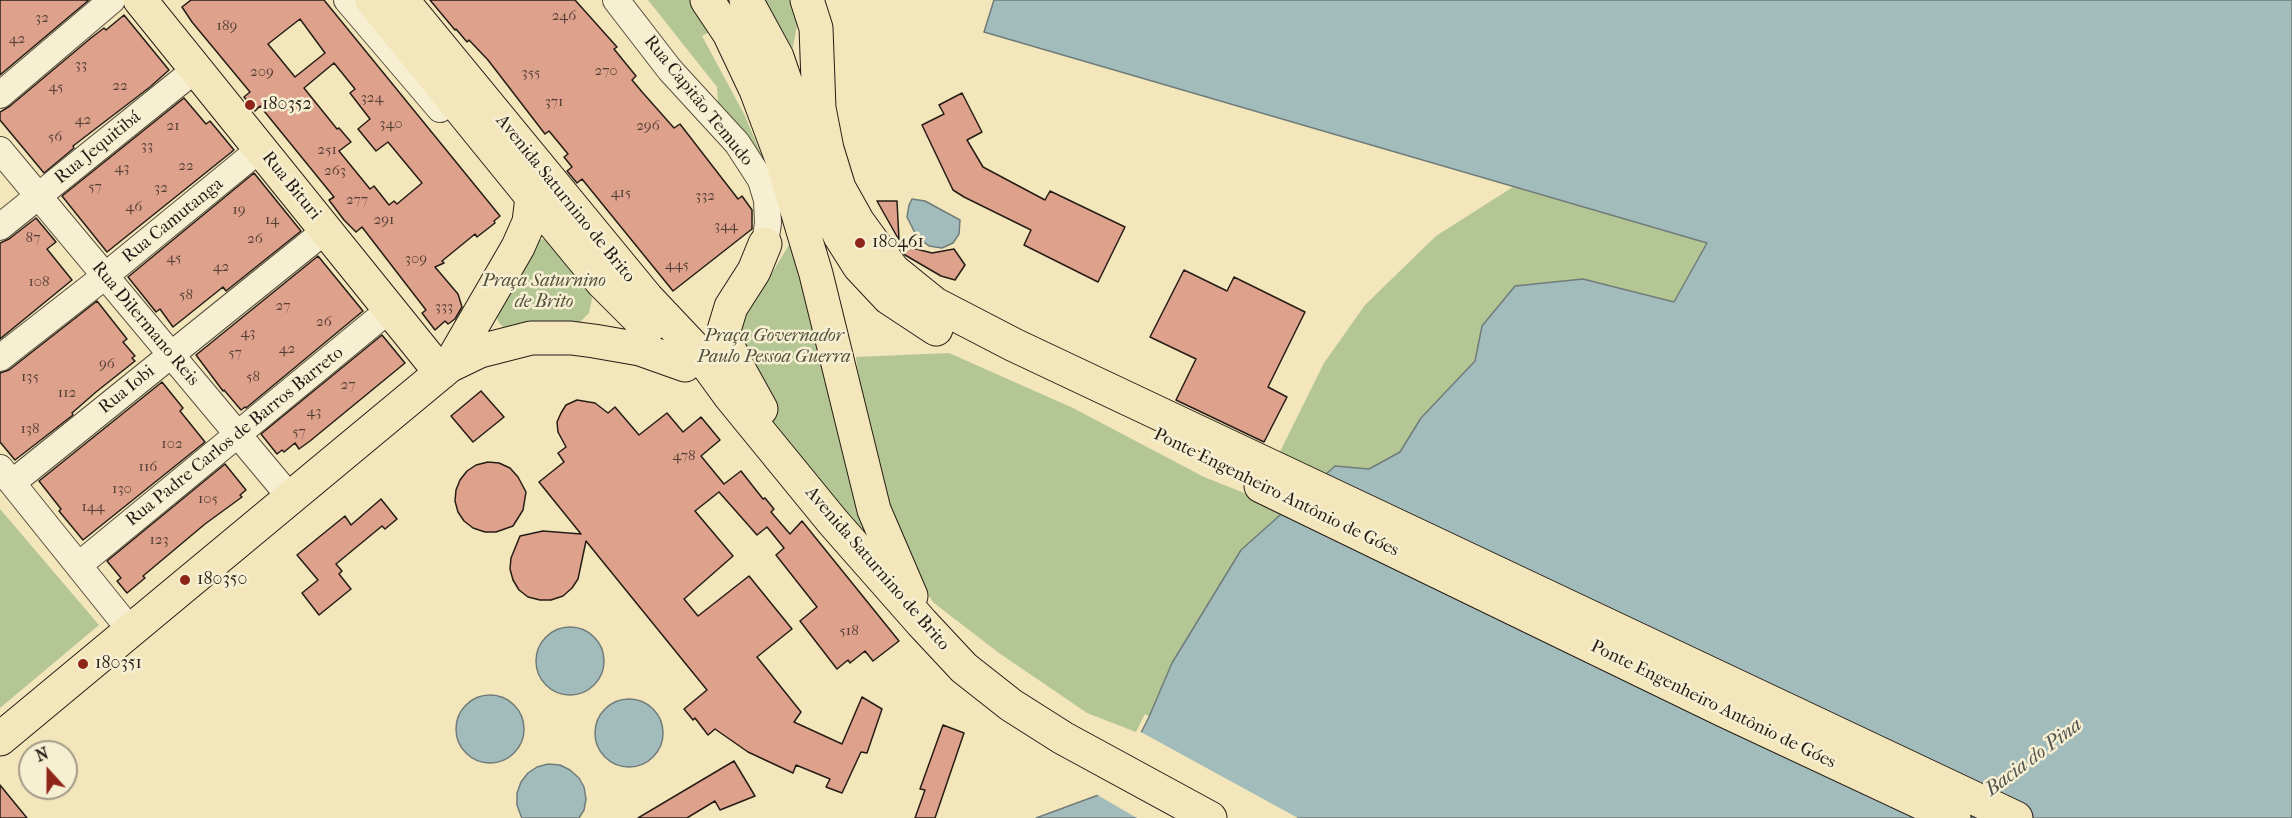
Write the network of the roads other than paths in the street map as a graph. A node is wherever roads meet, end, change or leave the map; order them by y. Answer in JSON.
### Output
{"nodes":[{"id":1,"x":112,"y":0,"type":"edge"},
{"id":2,"x":347,"y":0,"type":"edge"},
{"id":3,"x":372,"y":0,"type":"edge"},
{"id":4,"x":402,"y":0,"type":"edge"},
{"id":5,"x":616,"y":0,"type":"edge"},
{"id":6,"x":707,"y":0,"type":"edge"},
{"id":7,"x":808,"y":1,"type":"edge"},
{"id":8,"x":148,"y":3,"type":"edge"},
{"id":9,"x":750,"y":7,"type":"edge"},
{"id":10,"x":777,"y":57,"type":"junction"},
{"id":11,"x":196,"y":69,"type":"junction"},
{"id":12,"x":0,"y":95,"type":"edge"},
{"id":13,"x":260,"y":149,"type":"junction"},
{"id":14,"x":826,"y":149,"type":"junction"},
{"id":15,"x":0,"y":150,"type":"edge"},
{"id":16,"x":39,"y":196,"type":"junction"},
{"id":17,"x":530,"y":209,"type":"junction"},
{"id":18,"x":0,"y":227,"type":"edge"},
{"id":19,"x":326,"y":230,"type":"junction"},
{"id":20,"x":765,"y":244,"type":"joint"},
{"id":21,"x":105,"y":276,"type":"junction"},
{"id":22,"x":390,"y":309,"type":"junction"},
{"id":23,"x":171,"y":355,"type":"junction"},
{"id":24,"x":0,"y":358,"type":"edge"},
{"id":25,"x":685,"y":365,"type":"junction"},
{"id":26,"x":445,"y":369,"type":"junction"},
{"id":27,"x":730,"y":396,"type":"junction"},
{"id":28,"x":237,"y":435,"type":"junction"},
{"id":29,"x":1224,"y":455,"type":"junction"},
{"id":30,"x":6,"y":475,"type":"edge"},
{"id":31,"x":803,"y":484,"type":"junction"},
{"id":32,"x":290,"y":498,"type":"junction"},
{"id":33,"x":79,"y":564,"type":"junction"},
{"id":34,"x":922,"y":623,"type":"junction"},
{"id":35,"x":132,"y":631,"type":"junction"},
{"id":36,"x":0,"y":739,"type":"edge"},
{"id":37,"x":1209,"y":818,"type":"edge"},
{"id":38,"x":1954,"y":818,"type":"edge"},
{"id":39,"x":2016,"y":818,"type":"edge"}],
"edges":[{"from":1,"to":12,"type":"street"},
{"from":2,"to":17,"type":"street","name":"Avenida Saturnino de Brito"},
{"from":3,"to":17,"type":"main road"},
{"from":4,"to":27,"type":"main road","name":"Avenida Saturnino de Brito"},
{"from":5,"to":20,"type":"street","name":"Rua Capitão Temudo"},
{"from":6,"to":34,"type":"main road"},
{"from":7,"to":14,"type":"main road"},
{"from":8,"to":11,"type":"main road","name":"Rua Bituri"},
{"from":9,"to":10,"type":"main road","name":"Ponte Engenheiro Antônio de Góes"},
{"from":10,"to":14,"type":"main road"},
{"from":10,"to":29,"type":"main road","name":"Ponte Engenheiro Antônio de Góes"},
{"from":11,"to":13,"type":"main road","name":"Rua Bituri"},
{"from":11,"to":16,"type":"street","name":"Rua Jequitibá"},
{"from":13,"to":19,"type":"main road","name":"Rua Bituri"},
{"from":13,"to":21,"type":"street","name":"Rua Camutanga"},
{"from":14,"to":29,"type":"main road","name":"Ponte Engenheiro Antônio de Góes"},
{"from":15,"to":16,"type":"street","name":"Rua Dilermano Reis"},
{"from":16,"to":18,"type":"street","name":"Rua Jequitibá"},
{"from":16,"to":21,"type":"street","name":"Rua Dilermano Reis"},
{"from":17,"to":25,"type":"main road","name":"Avenida Saturnino de Brito"},
{"from":17,"to":26,"type":"main road"},
{"from":19,"to":22,"type":"main road","name":"Rua Bituri"},
{"from":19,"to":23,"type":"street","name":"Rua Iobi"},
{"from":20,"to":31,"type":"main road"},
{"from":21,"to":23,"type":"street","name":"Rua Dilermano Reis"},
{"from":21,"to":24,"type":"street","name":"Rua Camutanga"},
{"from":22,"to":26,"type":"main road","name":"Rua Bituri"},
{"from":22,"to":28,"type":"street","name":"Rua Padre Carlos de Barros Barreto"},
{"from":23,"to":28,"type":"street","name":"Rua Dilermano Reis"},
{"from":23,"to":30,"type":"street","name":"Rua Iobi"},
{"from":25,"to":26,"type":"main road"},
{"from":25,"to":27,"type":"main road","name":"Avenida Saturnino de Brito"},
{"from":26,"to":32,"type":"main road"},
{"from":27,"to":31,"type":"main road","name":"Avenida Saturnino de Brito"},
{"from":28,"to":32,"type":"street","name":"Rua Dilermano Reis"},
{"from":28,"to":33,"type":"street","name":"Rua Padre Carlos de Barros Barreto"},
{"from":29,"to":38,"type":"main road","name":"Ponte Engenheiro Antônio de Góes"},
{"from":29,"to":39,"type":"main road","name":"Ponte Engenheiro Antônio de Góes"},
{"from":30,"to":33,"type":"street"},
{"from":31,"to":34,"type":"main road","name":"Avenida Saturnino de Brito"},
{"from":32,"to":35,"type":"main road"},
{"from":33,"to":35,"type":"street"},
{"from":34,"to":37,"type":"main road","name":"Avenida Saturnino de Brito"},
{"from":35,"to":36,"type":"main road"}]}
